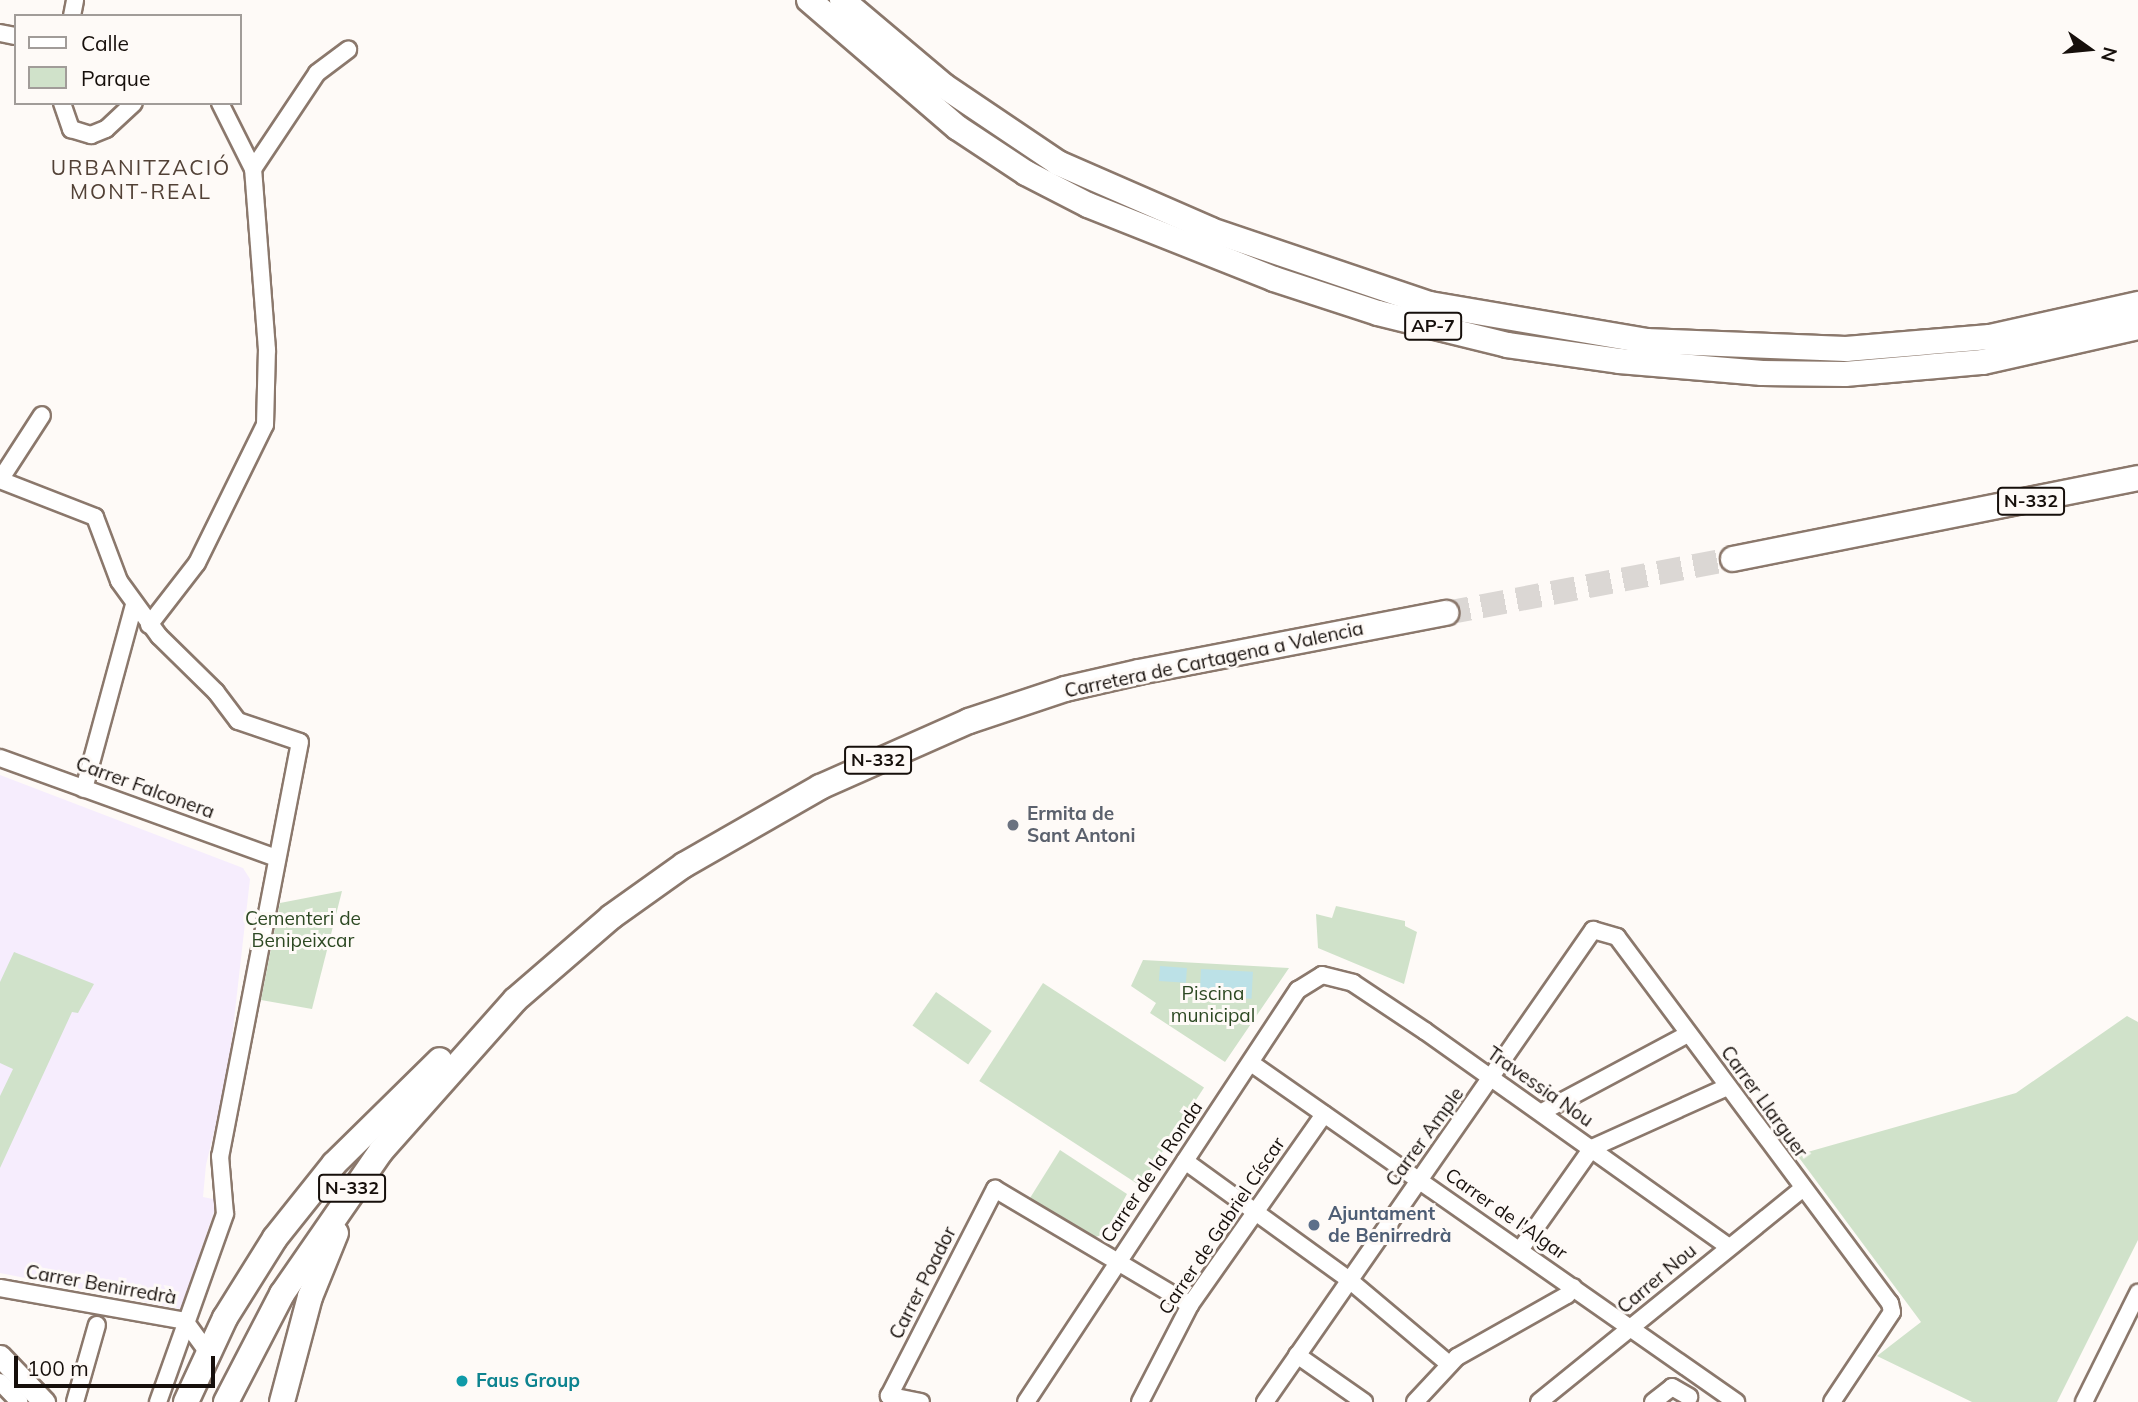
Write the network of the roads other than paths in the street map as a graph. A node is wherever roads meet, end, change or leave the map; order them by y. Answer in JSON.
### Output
{"nodes":[{"id":1,"x":809,"y":0,"type":"edge"},
{"id":2,"x":842,"y":0,"type":"edge"},
{"id":3,"x":348,"y":50,"type":"dead end"},
{"id":4,"x":63,"y":105,"type":"edge"},
{"id":5,"x":132,"y":105,"type":"edge"},
{"id":6,"x":221,"y":105,"type":"edge"},
{"id":7,"x":253,"y":169,"type":"junction"},
{"id":8,"x":2138,"y":304,"type":"edge"},
{"id":9,"x":2138,"y":327,"type":"edge"},
{"id":10,"x":42,"y":415,"type":"dead end"},
{"id":11,"x":2138,"y":478,"type":"edge"},
{"id":12,"x":0,"y":480,"type":"edge"},
{"id":13,"x":1733,"y":559,"type":"tunnel mouth"},
{"id":14,"x":134,"y":606,"type":"junction"},
{"id":15,"x":1446,"y":613,"type":"tunnel mouth"},
{"id":16,"x":149,"y":625,"type":"junction"},
{"id":17,"x":0,"y":758,"type":"edge"},
{"id":18,"x":84,"y":789,"type":"junction"},
{"id":19,"x":276,"y":858,"type":"junction"},
{"id":20,"x":1593,"y":930,"type":"joint"},
{"id":21,"x":1322,"y":975,"type":"joint"},
{"id":22,"x":539,"y":979,"type":"junction"},
{"id":23,"x":515,"y":1000,"type":"junction"},
{"id":24,"x":1688,"y":1034,"type":"junction"},
{"id":25,"x":1251,"y":1063,"type":"junction"},
{"id":26,"x":1493,"y":1080,"type":"junction"},
{"id":27,"x":1727,"y":1087,"type":"junction"},
{"id":28,"x":1542,"y":1112,"type":"junction"},
{"id":29,"x":1324,"y":1114,"type":"junction"},
{"id":30,"x":1591,"y":1148,"type":"junction"},
{"id":31,"x":1185,"y":1161,"type":"junction"},
{"id":32,"x":1420,"y":1179,"type":"junction"},
{"id":33,"x":1802,"y":1189,"type":"junction"},
{"id":34,"x":1256,"y":1211,"type":"junction"},
{"id":35,"x":1728,"y":1247,"type":"junction"},
{"id":36,"x":1520,"y":1250,"type":"junction"},
{"id":37,"x":1117,"y":1263,"type":"junction"},
{"id":38,"x":1348,"y":1279,"type":"junction"},
{"id":39,"x":1573,"y":1287,"type":"junction"},
{"id":40,"x":5,"y":1289,"type":"edge"},
{"id":41,"x":2138,"y":1293,"type":"edge"},
{"id":42,"x":1190,"y":1305,"type":"junction"},
{"id":43,"x":2138,"y":1314,"type":"edge"},
{"id":44,"x":186,"y":1321,"type":"junction"},
{"id":45,"x":97,"y":1325,"type":"dead end"},
{"id":46,"x":1632,"y":1328,"type":"junction"},
{"id":47,"x":1297,"y":1355,"type":"junction"},
{"id":48,"x":0,"y":1356,"type":"edge"},
{"id":49,"x":203,"y":1363,"type":"junction"},
{"id":50,"x":1448,"y":1364,"type":"junction"},
{"id":51,"x":1702,"y":1379,"type":"junction"},
{"id":52,"x":0,"y":1382,"type":"edge"},
{"id":53,"x":1688,"y":1400,"type":"edge"},
{"id":54,"x":19,"y":1402,"type":"edge"},
{"id":55,"x":44,"y":1402,"type":"edge"},
{"id":56,"x":75,"y":1402,"type":"edge"},
{"id":57,"x":158,"y":1402,"type":"edge"},
{"id":58,"x":180,"y":1402,"type":"edge"},
{"id":59,"x":186,"y":1402,"type":"edge"},
{"id":60,"x":226,"y":1402,"type":"edge"},
{"id":61,"x":282,"y":1402,"type":"edge"},
{"id":62,"x":921,"y":1402,"type":"edge"},
{"id":63,"x":1026,"y":1402,"type":"edge"},
{"id":64,"x":1140,"y":1402,"type":"edge"},
{"id":65,"x":1265,"y":1402,"type":"edge"},
{"id":66,"x":1364,"y":1402,"type":"edge"},
{"id":67,"x":1415,"y":1402,"type":"edge"},
{"id":68,"x":1539,"y":1402,"type":"edge"},
{"id":69,"x":1653,"y":1402,"type":"edge"},
{"id":70,"x":1736,"y":1402,"type":"edge"},
{"id":71,"x":1832,"y":1402,"type":"edge"},
{"id":72,"x":2084,"y":1402,"type":"edge"},
{"id":73,"x":2095,"y":1402,"type":"edge"}],
"edges":[{"from":1,"to":9,"type":"highway","number":"AP-7"},
{"from":2,"to":8,"type":"highway","number":"AP-7"},
{"from":3,"to":7,"type":"street"},
{"from":4,"to":5,"type":"street"},
{"from":6,"to":7,"type":"street"},
{"from":7,"to":16,"type":"street"},
{"from":10,"to":12,"type":"street"},
{"from":11,"to":13,"type":"highway","number":"N-332"},
{"from":12,"to":14,"type":"street"},
{"from":14,"to":16,"type":"street"},
{"from":14,"to":18,"type":"street"},
{"from":15,"to":22,"type":"highway","name":"Carretera de Cartagena a Valencia","number":"N-332"},
{"from":16,"to":19,"type":"street"},
{"from":17,"to":18,"type":"street","name":"Carrer Falconera"},
{"from":18,"to":19,"type":"street","name":"Carrer Falconera"},
{"from":19,"to":44,"type":"street"},
{"from":20,"to":24,"type":"street","name":"Carrer Llarguer"},
{"from":20,"to":26,"type":"street","name":"Carrer Ample"},
{"from":21,"to":25,"type":"street","name":"Carrer de la Ronda"},
{"from":21,"to":26,"type":"street","name":"Travessia Nou"},
{"from":22,"to":23,"type":"highway","name":"Carretera de Cartagena a Valencia","number":"N-332"},
{"from":22,"to":49,"type":"highway"},
{"from":23,"to":60,"type":"highway","name":"Carretera de Cartagena a Valencia","number":"N-332"},
{"from":23,"to":61,"type":"highway"},
{"from":24,"to":27,"type":"street","name":"Carrer Llarguer"},
{"from":24,"to":28,"type":"street"},
{"from":25,"to":29,"type":"street","name":"Carrer de l'Algar"},
{"from":25,"to":31,"type":"street","name":"Carrer de la Ronda"},
{"from":26,"to":28,"type":"street","name":"Travessia Nou"},
{"from":26,"to":32,"type":"street","name":"Carrer Ample"},
{"from":27,"to":30,"type":"street"},
{"from":27,"to":33,"type":"street","name":"Carrer Llarguer"},
{"from":28,"to":30,"type":"street","name":"Travessia Nou"},
{"from":29,"to":32,"type":"street","name":"Carrer de l'Algar"},
{"from":29,"to":34,"type":"street","name":"Carrer de Gabriel Císcar"},
{"from":30,"to":35,"type":"street","name":"Travessia Nou"},
{"from":30,"to":36,"type":"street"},
{"from":31,"to":34,"type":"street"},
{"from":31,"to":37,"type":"street","name":"Carrer de la Ronda"},
{"from":32,"to":36,"type":"street","name":"Carrer de l'Algar"},
{"from":32,"to":38,"type":"street","name":"Carrer Ample"},
{"from":33,"to":35,"type":"street","name":"Carrer Nou"},
{"from":33,"to":71,"type":"street","name":"Carrer Llarguer"},
{"from":34,"to":38,"type":"street"},
{"from":34,"to":42,"type":"street","name":"Carrer de Gabriel Císcar"},
{"from":35,"to":46,"type":"street","name":"Carrer Nou"},
{"from":36,"to":39,"type":"street","name":"Carrer de l'Algar"},
{"from":37,"to":42,"type":"street"},
{"from":37,"to":62,"type":"street","name":"Carrer Poador"},
{"from":37,"to":63,"type":"street","name":"Carrer de la Ronda"},
{"from":38,"to":47,"type":"street","name":"Carrer Ample"},
{"from":38,"to":50,"type":"street"},
{"from":39,"to":46,"type":"street","name":"Carrer de l'Algar"},
{"from":39,"to":50,"type":"street"},
{"from":40,"to":44,"type":"street","name":"Carrer Benirredrà"},
{"from":41,"to":72,"type":"street"},
{"from":42,"to":64,"type":"street","name":"Carrer de Gabriel Císcar"},
{"from":43,"to":73,"type":"street"},
{"from":44,"to":49,"type":"street"},
{"from":44,"to":57,"type":"street"},
{"from":45,"to":56,"type":"street"},
{"from":46,"to":51,"type":"street","name":"Carrer de l'Algar"},
{"from":46,"to":68,"type":"street","name":"Carrer Nou"},
{"from":47,"to":65,"type":"street","name":"Carrer Ample"},
{"from":47,"to":66,"type":"street"},
{"from":48,"to":55,"type":"main road"},
{"from":49,"to":58,"type":"highway"},
{"from":49,"to":59,"type":"highway"},
{"from":50,"to":67,"type":"street"},
{"from":51,"to":53,"type":"street"},
{"from":51,"to":70,"type":"street","name":"Carrer de l'Algar"},
{"from":52,"to":54,"type":"street"},
{"from":53,"to":69,"type":"street"}]}
